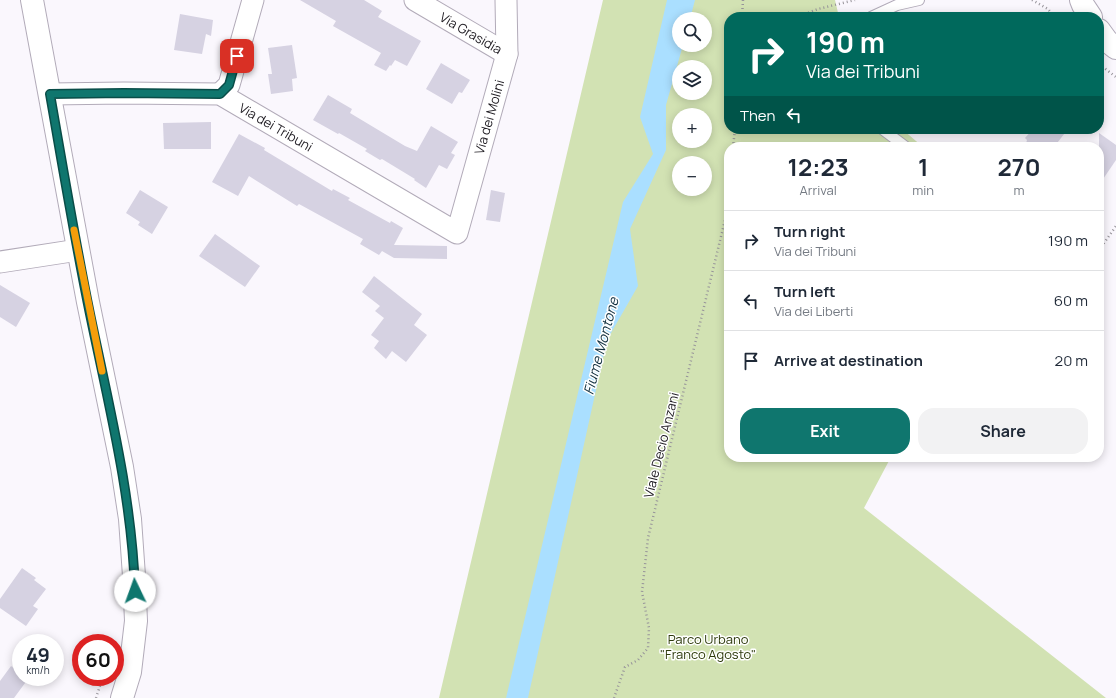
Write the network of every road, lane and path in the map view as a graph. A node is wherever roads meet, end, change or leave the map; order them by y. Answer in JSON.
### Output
{"nodes":[{"id":1,"x":32,"y":0,"type":"edge"},
{"id":2,"x":253,"y":0,"type":"edge"},
{"id":3,"x":415,"y":0,"type":"edge"},
{"id":4,"x":506,"y":0,"type":"edge"},
{"id":5,"x":743,"y":0,"type":"edge"},
{"id":6,"x":855,"y":0,"type":"edge"},
{"id":7,"x":919,"y":0,"type":"edge"},
{"id":8,"x":1032,"y":0,"type":"edge"},
{"id":9,"x":742,"y":12,"type":"edge"},
{"id":10,"x":810,"y":12,"type":"edge"},
{"id":11,"x":882,"y":12,"type":"edge"},
{"id":12,"x":1050,"y":12,"type":"edge"},
{"id":13,"x":1104,"y":38,"type":"edge"},
{"id":14,"x":1116,"y":48,"type":"edge"},
{"id":15,"x":507,"y":54,"type":"junction"},
{"id":16,"x":1104,"y":68,"type":"edge"},
{"id":17,"x":1116,"y":77,"type":"edge"},
{"id":18,"x":50,"y":94,"type":"junction"},
{"id":19,"x":220,"y":94,"type":"junction"},
{"id":20,"x":887,"y":134,"type":"edge"},
{"id":21,"x":888,"y":134,"type":"edge"},
{"id":22,"x":894,"y":142,"type":"edge"},
{"id":23,"x":899,"y":142,"type":"edge"},
{"id":24,"x":724,"y":224,"type":"edge"},
{"id":25,"x":1116,"y":226,"type":"edge"},
{"id":26,"x":457,"y":233,"type":"joint"},
{"id":27,"x":1104,"y":243,"type":"edge"},
{"id":28,"x":78,"y":250,"type":"junction"},
{"id":29,"x":0,"y":262,"type":"edge"},
{"id":30,"x":100,"y":686,"type":"edge"},
{"id":31,"x":96,"y":698,"type":"edge"},
{"id":32,"x":122,"y":698,"type":"edge"},
{"id":33,"x":614,"y":698,"type":"edge"}],
"edges":[{"from":1,"to":18,"type":"main road"},
{"from":2,"to":19,"type":"street"},
{"from":3,"to":15,"type":"street","name":"Via Grasidia"},
{"from":4,"to":15,"type":"street","name":"Via dei Molini"},
{"from":5,"to":9,"type":"path"},
{"from":6,"to":10,"type":"path"},
{"from":7,"to":11,"type":"lane"},
{"from":8,"to":12,"type":"path"},
{"from":13,"to":14,"type":"main road"},
{"from":15,"to":26,"type":"street","name":"Via dei Molini"},
{"from":16,"to":17,"type":"path"},
{"from":18,"to":19,"type":"street","name":"Via dei Tribuni"},
{"from":18,"to":28,"type":"main road"},
{"from":19,"to":26,"type":"street","name":"Via dei Tribuni"},
{"from":20,"to":22,"type":"lane"},
{"from":21,"to":23,"type":"lane"},
{"from":24,"to":33,"type":"path","name":"Viale Decio Anzani"},
{"from":25,"to":27,"type":"path"},
{"from":28,"to":29,"type":"street"},
{"from":28,"to":32,"type":"main road"},
{"from":30,"to":31,"type":"path"}]}
